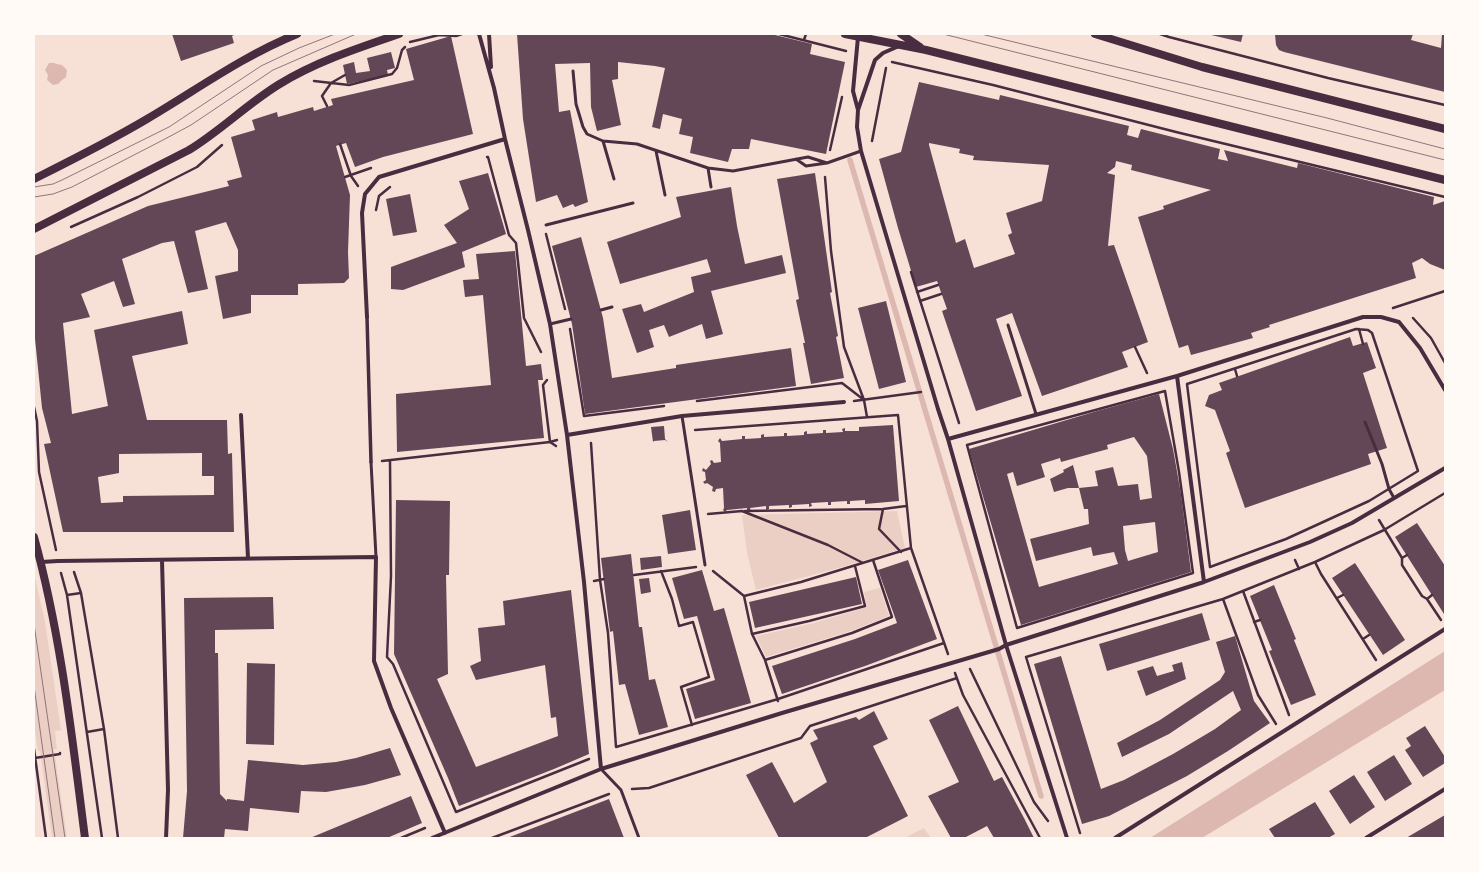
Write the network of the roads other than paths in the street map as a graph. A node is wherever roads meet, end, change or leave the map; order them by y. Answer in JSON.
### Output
{"nodes":[{"id":1,"x":297,"y":34,"type":"edge"},
{"id":2,"x":399,"y":34,"type":"edge"},
{"id":3,"x":479,"y":34,"type":"edge"},
{"id":4,"x":489,"y":34,"type":"edge"},
{"id":5,"x":845,"y":34,"type":"edge"},
{"id":6,"x":901,"y":34,"type":"edge"},
{"id":7,"x":1095,"y":34,"type":"edge"},
{"id":8,"x":859,"y":35,"type":"edge"},
{"id":9,"x":902,"y":46,"type":"junction"},
{"id":10,"x":926,"y":50,"type":"junction"},
{"id":11,"x":573,"y":72,"type":"dead end"},
{"id":12,"x":492,"y":77,"type":"junction"},
{"id":13,"x":858,"y":110,"type":"junction"},
{"id":14,"x":1445,"y":129,"type":"edge"},
{"id":15,"x":505,"y":139,"type":"junction"},
{"id":16,"x":603,"y":141,"type":"junction"},
{"id":17,"x":656,"y":150,"type":"junction"},
{"id":18,"x":861,"y":152,"type":"junction"},
{"id":19,"x":796,"y":159,"type":"junction"},
{"id":20,"x":827,"y":163,"type":"junction"},
{"id":21,"x":708,"y":168,"type":"junction"},
{"id":22,"x":34,"y":179,"type":"edge"},
{"id":23,"x":614,"y":179,"type":"dead end"},
{"id":24,"x":1445,"y":180,"type":"edge"},
{"id":25,"x":711,"y":187,"type":"dead end"},
{"id":26,"x":665,"y":195,"type":"dead end"},
{"id":27,"x":633,"y":203,"type":"dead end"},
{"id":28,"x":546,"y":226,"type":"dead end"},
{"id":29,"x":34,"y":230,"type":"edge"},
{"id":30,"x":612,"y":307,"type":"dead end"},
{"id":31,"x":601,"y":310,"type":"dead end"},
{"id":32,"x":366,"y":317,"type":"joint"},
{"id":33,"x":569,"y":319,"type":"road end"},
{"id":34,"x":550,"y":324,"type":"junction"},
{"id":35,"x":1008,"y":325,"type":"dead end"},
{"id":36,"x":1177,"y":376,"type":"junction"},
{"id":37,"x":1445,"y":390,"type":"edge"},
{"id":38,"x":844,"y":402,"type":"dead end"},
{"id":39,"x":1036,"y":414,"type":"junction"},
{"id":40,"x":240,"y":415,"type":"dead end"},
{"id":41,"x":682,"y":416,"type":"junction"},
{"id":42,"x":1365,"y":422,"type":"dead end"},
{"id":43,"x":567,"y":435,"type":"junction"},
{"id":44,"x":948,"y":439,"type":"junction"},
{"id":45,"x":371,"y":462,"type":"joint"},
{"id":46,"x":1445,"y":468,"type":"edge"},
{"id":47,"x":1394,"y":498,"type":"junction"},
{"id":48,"x":34,"y":537,"type":"edge"},
{"id":49,"x":376,"y":557,"type":"junction"},
{"id":50,"x":248,"y":558,"type":"junction"},
{"id":51,"x":162,"y":560,"type":"junction"},
{"id":52,"x":41,"y":562,"type":"junction"},
{"id":53,"x":705,"y":566,"type":"road end"},
{"id":54,"x":1204,"y":582,"type":"junction"},
{"id":55,"x":1445,"y":629,"type":"edge"},
{"id":56,"x":1006,"y":645,"type":"junction"},
{"id":57,"x":601,"y":769,"type":"junction"},
{"id":58,"x":1445,"y":789,"type":"edge"},
{"id":59,"x":445,"y":833,"type":"junction"},
{"id":60,"x":85,"y":838,"type":"edge"},
{"id":61,"x":166,"y":838,"type":"edge"},
{"id":62,"x":432,"y":838,"type":"edge"},
{"id":63,"x":639,"y":838,"type":"edge"},
{"id":64,"x":1067,"y":838,"type":"edge"},
{"id":65,"x":1114,"y":838,"type":"edge"},
{"id":66,"x":1366,"y":838,"type":"edge"}],
"edges":[{"from":1,"to":22,"type":"main road"},
{"from":2,"to":29,"type":"main road"},
{"from":3,"to":12,"type":"street"},
{"from":4,"to":12,"type":"street"},
{"from":5,"to":8,"type":"main road"},
{"from":6,"to":10,"type":"main road"},
{"from":7,"to":14,"type":"main road"},
{"from":8,"to":9,"type":"main road"},
{"from":8,"to":13,"type":"street"},
{"from":9,"to":10,"type":"main road"},
{"from":9,"to":13,"type":"street"},
{"from":10,"to":24,"type":"main road"},
{"from":11,"to":16,"type":"lane"},
{"from":12,"to":15,"type":"street"},
{"from":13,"to":18,"type":"street"},
{"from":15,"to":32,"type":"street"},
{"from":15,"to":34,"type":"street"},
{"from":16,"to":17,"type":"lane"},
{"from":16,"to":23,"type":"lane"},
{"from":17,"to":21,"type":"lane"},
{"from":17,"to":26,"type":"lane"},
{"from":18,"to":20,"type":"lane"},
{"from":18,"to":44,"type":"street"},
{"from":19,"to":20,"type":"lane"},
{"from":19,"to":20,"type":"lane"},
{"from":19,"to":21,"type":"lane"},
{"from":21,"to":25,"type":"lane"},
{"from":27,"to":28,"type":"lane"},
{"from":30,"to":31,"type":"lane"},
{"from":32,"to":45,"type":"street"},
{"from":33,"to":34,"type":"lane"},
{"from":34,"to":43,"type":"street"},
{"from":35,"to":39,"type":"lane"},
{"from":36,"to":37,"type":"street"},
{"from":36,"to":39,"type":"street"},
{"from":36,"to":54,"type":"street"},
{"from":38,"to":41,"type":"street"},
{"from":39,"to":44,"type":"street"},
{"from":40,"to":50,"type":"street"},
{"from":41,"to":43,"type":"street"},
{"from":41,"to":53,"type":"lane"},
{"from":42,"to":47,"type":"lane"},
{"from":43,"to":57,"type":"street"},
{"from":44,"to":56,"type":"street"},
{"from":45,"to":49,"type":"lane"},
{"from":46,"to":47,"type":"street"},
{"from":47,"to":54,"type":"street"},
{"from":48,"to":52,"type":"main road"},
{"from":49,"to":50,"type":"street"},
{"from":49,"to":59,"type":"street"},
{"from":50,"to":51,"type":"street"},
{"from":51,"to":52,"type":"street"},
{"from":51,"to":61,"type":"street"},
{"from":52,"to":60,"type":"main road"},
{"from":54,"to":56,"type":"street"},
{"from":55,"to":65,"type":"street"},
{"from":56,"to":57,"type":"street"},
{"from":56,"to":64,"type":"street"},
{"from":57,"to":59,"type":"street"},
{"from":57,"to":63,"type":"lane"},
{"from":58,"to":66,"type":"street"},
{"from":59,"to":62,"type":"street"}]}
